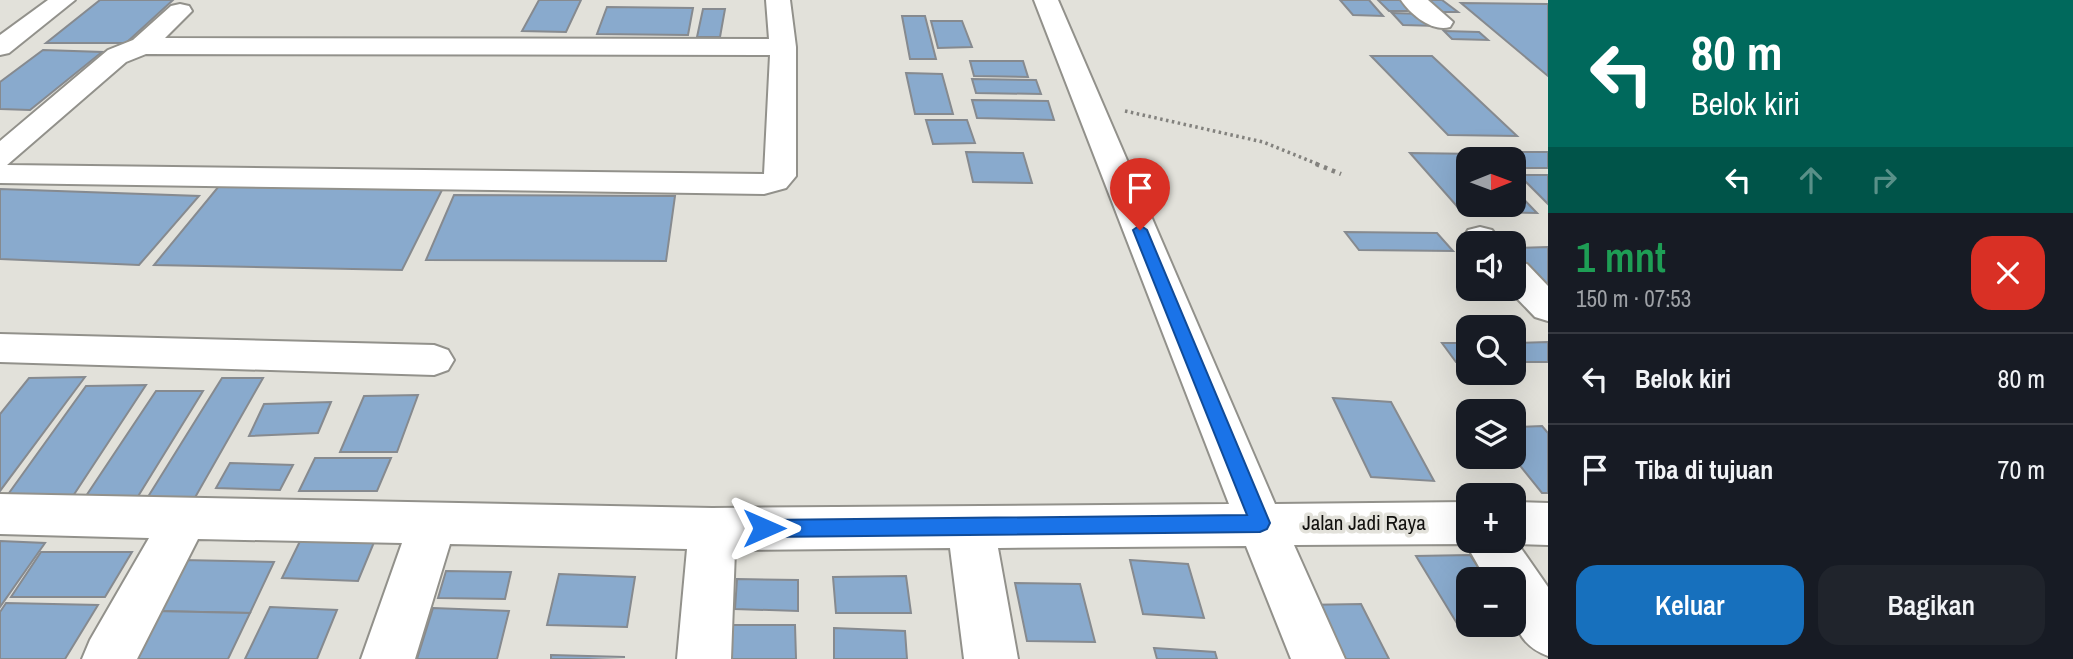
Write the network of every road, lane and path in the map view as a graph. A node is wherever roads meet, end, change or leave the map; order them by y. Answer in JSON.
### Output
{"nodes":[{"id":1,"x":63,"y":0,"type":"edge"},
{"id":2,"x":778,"y":0,"type":"edge"},
{"id":3,"x":1046,"y":0,"type":"edge"},
{"id":4,"x":1413,"y":0,"type":"edge"},
{"id":5,"x":180,"y":11,"type":"dead end"},
{"id":6,"x":1441,"y":22,"type":"dead end"},
{"id":7,"x":142,"y":46,"type":"junction"},
{"id":8,"x":0,"y":47,"type":"edge"},
{"id":9,"x":783,"y":47,"type":"junction"},
{"id":10,"x":1089,"y":107,"type":"junction"},
{"id":11,"x":0,"y":157,"type":"edge"},
{"id":12,"x":0,"y":174,"type":"edge"},
{"id":13,"x":1341,"y":174,"type":"dead end"},
{"id":14,"x":1526,"y":285,"type":"edge"},
{"id":15,"x":1548,"y":308,"type":"edge"},
{"id":16,"x":0,"y":348,"type":"edge"},
{"id":17,"x":434,"y":360,"type":"dead end"},
{"id":18,"x":0,"y":514,"type":"edge"},
{"id":19,"x":186,"y":516,"type":"junction"},
{"id":20,"x":433,"y":522,"type":"junction"},
{"id":21,"x":1260,"y":523,"type":"junction"},
{"id":22,"x":1456,"y":523,"type":"edge"},
{"id":23,"x":1526,"y":523,"type":"edge"},
{"id":24,"x":1548,"y":524,"type":"edge"},
{"id":25,"x":971,"y":527,"type":"junction"},
{"id":26,"x":712,"y":529,"type":"junction"},
{"id":27,"x":1497,"y":553,"type":"edge"},
{"id":28,"x":1548,"y":631,"type":"edge"},
{"id":29,"x":109,"y":659,"type":"edge"},
{"id":30,"x":388,"y":659,"type":"edge"},
{"id":31,"x":704,"y":659,"type":"edge"},
{"id":32,"x":991,"y":659,"type":"edge"},
{"id":33,"x":1318,"y":659,"type":"edge"}],
"edges":[{"from":1,"to":8,"type":"street"},
{"from":2,"to":9,"type":"street"},
{"from":3,"to":10,"type":"street"},
{"from":4,"to":6,"type":"street"},
{"from":5,"to":7,"type":"street"},
{"from":7,"to":9,"type":"street"},
{"from":7,"to":11,"type":"street"},
{"from":9,"to":12,"type":"street"},
{"from":10,"to":13,"type":"path"},
{"from":10,"to":21,"type":"street"},
{"from":14,"to":15,"type":"street"},
{"from":16,"to":17,"type":"street"},
{"from":18,"to":19,"type":"street","name":"Jalan Jadi Raya"},
{"from":19,"to":20,"type":"street","name":"Jalan Jadi Raya"},
{"from":19,"to":29,"type":"street"},
{"from":20,"to":26,"type":"street","name":"Jalan Jadi Raya"},
{"from":20,"to":30,"type":"street"},
{"from":21,"to":22,"type":"street","name":"Jalan Jadi Raya"},
{"from":21,"to":25,"type":"street","name":"Jalan Jadi Raya"},
{"from":21,"to":33,"type":"street"},
{"from":23,"to":24,"type":"street"},
{"from":25,"to":26,"type":"street","name":"Jalan Jadi Raya"},
{"from":25,"to":32,"type":"street"},
{"from":26,"to":31,"type":"street"},
{"from":27,"to":28,"type":"street"}]}
